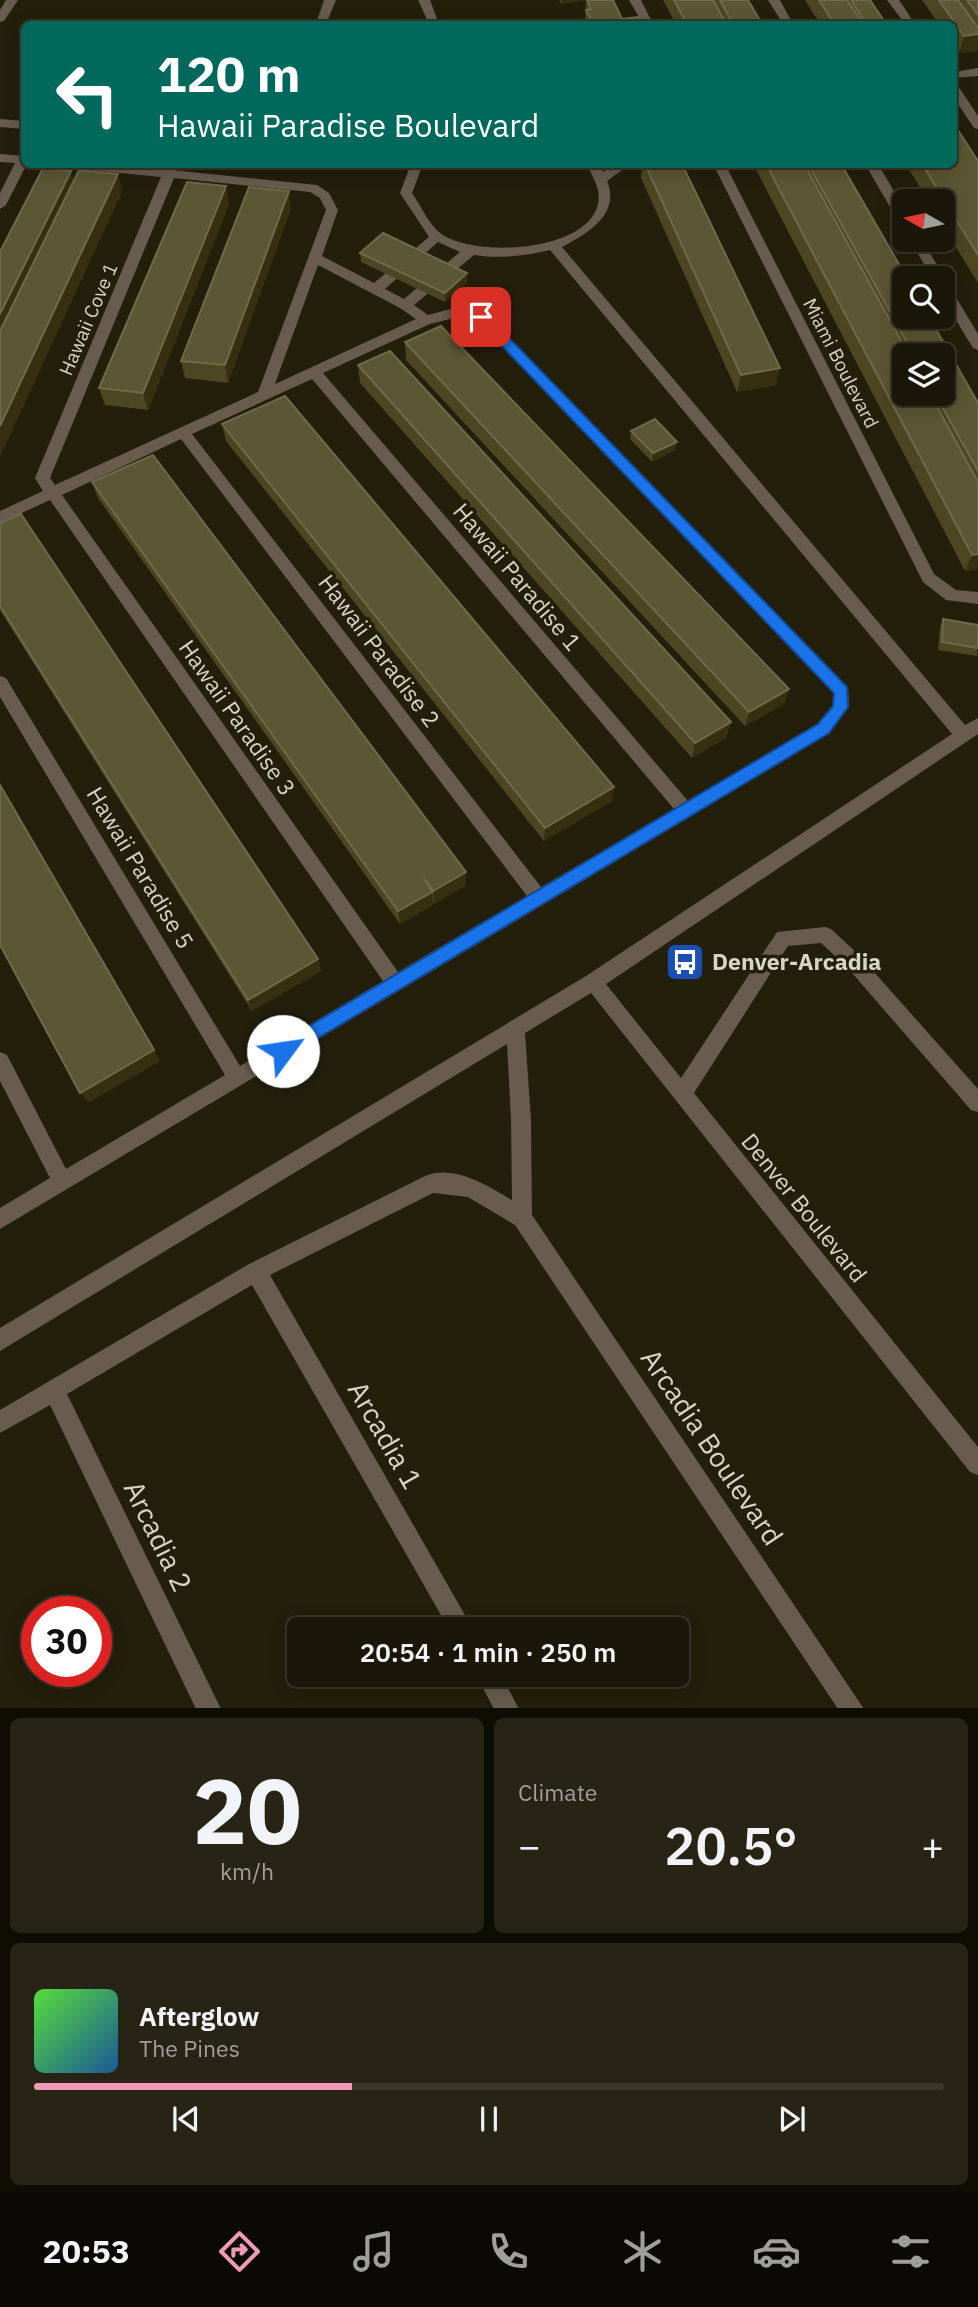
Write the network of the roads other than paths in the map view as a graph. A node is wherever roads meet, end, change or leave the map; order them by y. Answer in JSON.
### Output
{"nodes":[{"id":1,"x":12,"y":0,"type":"edge"},
{"id":2,"x":330,"y":0,"type":"edge"},
{"id":3,"x":424,"y":0,"type":"edge"},
{"id":4,"x":635,"y":0,"type":"edge"},
{"id":5,"x":774,"y":0,"type":"edge"},
{"id":6,"x":893,"y":0,"type":"edge"},
{"id":7,"x":0,"y":19,"type":"edge"},
{"id":8,"x":322,"y":21,"type":"edge"},
{"id":9,"x":433,"y":21,"type":"edge"},
{"id":10,"x":646,"y":21,"type":"edge"},
{"id":11,"x":786,"y":21,"type":"edge"},
{"id":12,"x":908,"y":21,"type":"edge"},
{"id":13,"x":978,"y":72,"type":"edge"},
{"id":14,"x":957,"y":75,"type":"edge"},
{"id":15,"x":957,"y":94,"type":"edge"},
{"id":16,"x":0,"y":123,"type":"edge"},
{"id":17,"x":21,"y":125,"type":"edge"},
{"id":18,"x":978,"y":125,"type":"edge"},
{"id":19,"x":0,"y":158,"type":"edge"},
{"id":20,"x":21,"y":160,"type":"edge"},
{"id":21,"x":21,"y":166,"type":"edge"},
{"id":22,"x":110,"y":168,"type":"edge"},
{"id":23,"x":415,"y":168,"type":"edge"},
{"id":24,"x":596,"y":168,"type":"edge"},
{"id":25,"x":618,"y":168,"type":"edge"},
{"id":26,"x":721,"y":168,"type":"edge"},
{"id":27,"x":873,"y":168,"type":"edge"},
{"id":28,"x":169,"y":174,"type":"junction"},
{"id":29,"x":603,"y":178,"type":"junction"},
{"id":30,"x":892,"y":199,"type":"edge"},
{"id":31,"x":0,"y":205,"type":"edge"},
{"id":32,"x":436,"y":237,"type":"junction"},
{"id":33,"x":555,"y":247,"type":"junction"},
{"id":34,"x":470,"y":251,"type":"junction"},
{"id":35,"x":314,"y":258,"type":"junction"},
{"id":36,"x":375,"y":290,"type":"junction"},
{"id":37,"x":405,"y":305,"type":"junction"},
{"id":38,"x":955,"y":307,"type":"edge"},
{"id":39,"x":426,"y":320,"type":"junction"},
{"id":40,"x":978,"y":345,"type":"edge"},
{"id":41,"x":314,"y":372,"type":"junction"},
{"id":42,"x":264,"y":395,"type":"junction"},
{"id":43,"x":183,"y":432,"type":"junction"},
{"id":44,"x":42,"y":478,"type":"joint"},
{"id":45,"x":52,"y":493,"type":"junction"},
{"id":46,"x":0,"y":517,"type":"edge"},
{"id":47,"x":978,"y":598,"type":"edge"},
{"id":48,"x":0,"y":683,"type":"edge"},
{"id":49,"x":971,"y":730,"type":"edge"},
{"id":50,"x":686,"y":811,"type":"junction"},
{"id":51,"x":539,"y":898,"type":"junction"},
{"id":52,"x":593,"y":982,"type":"junction"},
{"id":53,"x":396,"y":984,"type":"junction"},
{"id":54,"x":515,"y":1030,"type":"junction"},
{"id":55,"x":0,"y":1061,"type":"edge"},
{"id":56,"x":237,"y":1078,"type":"junction"},
{"id":57,"x":682,"y":1094,"type":"junction"},
{"id":58,"x":978,"y":1103,"type":"edge"},
{"id":59,"x":62,"y":1182,"type":"junction"},
{"id":60,"x":522,"y":1218,"type":"junction"},
{"id":61,"x":0,"y":1219,"type":"edge"},
{"id":62,"x":256,"y":1271,"type":"junction"},
{"id":63,"x":0,"y":1340,"type":"edge"},
{"id":64,"x":54,"y":1390,"type":"junction"},
{"id":65,"x":0,"y":1422,"type":"edge"},
{"id":66,"x":978,"y":1464,"type":"edge"},
{"id":67,"x":455,"y":1617,"type":"edge"},
{"id":68,"x":495,"y":1687,"type":"edge"},
{"id":69,"x":209,"y":1708,"type":"edge"},
{"id":70,"x":507,"y":1708,"type":"edge"},
{"id":71,"x":851,"y":1708,"type":"edge"}],
"edges":[{"from":1,"to":7,"type":"street"},
{"from":2,"to":8,"type":"street"},
{"from":3,"to":9,"type":"street"},
{"from":4,"to":10,"type":"street"},
{"from":5,"to":11,"type":"street"},
{"from":6,"to":12,"type":"street"},
{"from":13,"to":14,"type":"street"},
{"from":15,"to":18,"type":"street"},
{"from":16,"to":17,"type":"street"},
{"from":19,"to":20,"type":"street"},
{"from":21,"to":31,"type":"street"},
{"from":22,"to":28,"type":"street"},
{"from":23,"to":32,"type":"street"},
{"from":24,"to":29,"type":"street"},
{"from":25,"to":29,"type":"street"},
{"from":26,"to":47,"type":"street","name":"Miami Boulevard"},
{"from":27,"to":30,"type":"street"},
{"from":28,"to":35,"type":"street"},
{"from":28,"to":44,"type":"street","name":"Hawaii Cove 1"},
{"from":29,"to":33,"type":"street"},
{"from":32,"to":34,"type":"street"},
{"from":32,"to":36,"type":"street"},
{"from":33,"to":34,"type":"street"},
{"from":33,"to":49,"type":"street"},
{"from":34,"to":37,"type":"street"},
{"from":35,"to":36,"type":"street"},
{"from":35,"to":42,"type":"street"},
{"from":36,"to":37,"type":"street"},
{"from":37,"to":39,"type":"street"},
{"from":38,"to":40,"type":"street"},
{"from":39,"to":41,"type":"street"},
{"from":39,"to":50,"type":"street"},
{"from":41,"to":42,"type":"street"},
{"from":41,"to":50,"type":"street","name":"Hawaii Paradise 1"},
{"from":42,"to":43,"type":"street"},
{"from":43,"to":45,"type":"street"},
{"from":43,"to":51,"type":"street","name":"Hawaii Paradise 2"},
{"from":44,"to":45,"type":"street","name":"Hawaii Paradise 3"},
{"from":45,"to":46,"type":"street"},
{"from":45,"to":53,"type":"street","name":"Hawaii Paradise 3"},
{"from":48,"to":56,"type":"street","name":"Hawaii Paradise 5"},
{"from":49,"to":52,"type":"street"},
{"from":50,"to":51,"type":"street"},
{"from":51,"to":53,"type":"street"},
{"from":52,"to":54,"type":"street"},
{"from":52,"to":57,"type":"street","name":"Denver Boulevard"},
{"from":53,"to":56,"type":"street"},
{"from":54,"to":60,"type":"street"},
{"from":54,"to":63,"type":"street"},
{"from":55,"to":59,"type":"street"},
{"from":56,"to":59,"type":"street"},
{"from":57,"to":58,"type":"street"},
{"from":57,"to":66,"type":"street","name":"Denver Boulevard"},
{"from":59,"to":61,"type":"street"},
{"from":60,"to":62,"type":"street"},
{"from":60,"to":71,"type":"street","name":"Arcadia Boulevard"},
{"from":62,"to":64,"type":"street"},
{"from":62,"to":67,"type":"street","name":"Arcadia 1"},
{"from":64,"to":65,"type":"street"},
{"from":64,"to":69,"type":"street","name":"Arcadia 2"},
{"from":68,"to":70,"type":"street"}]}
